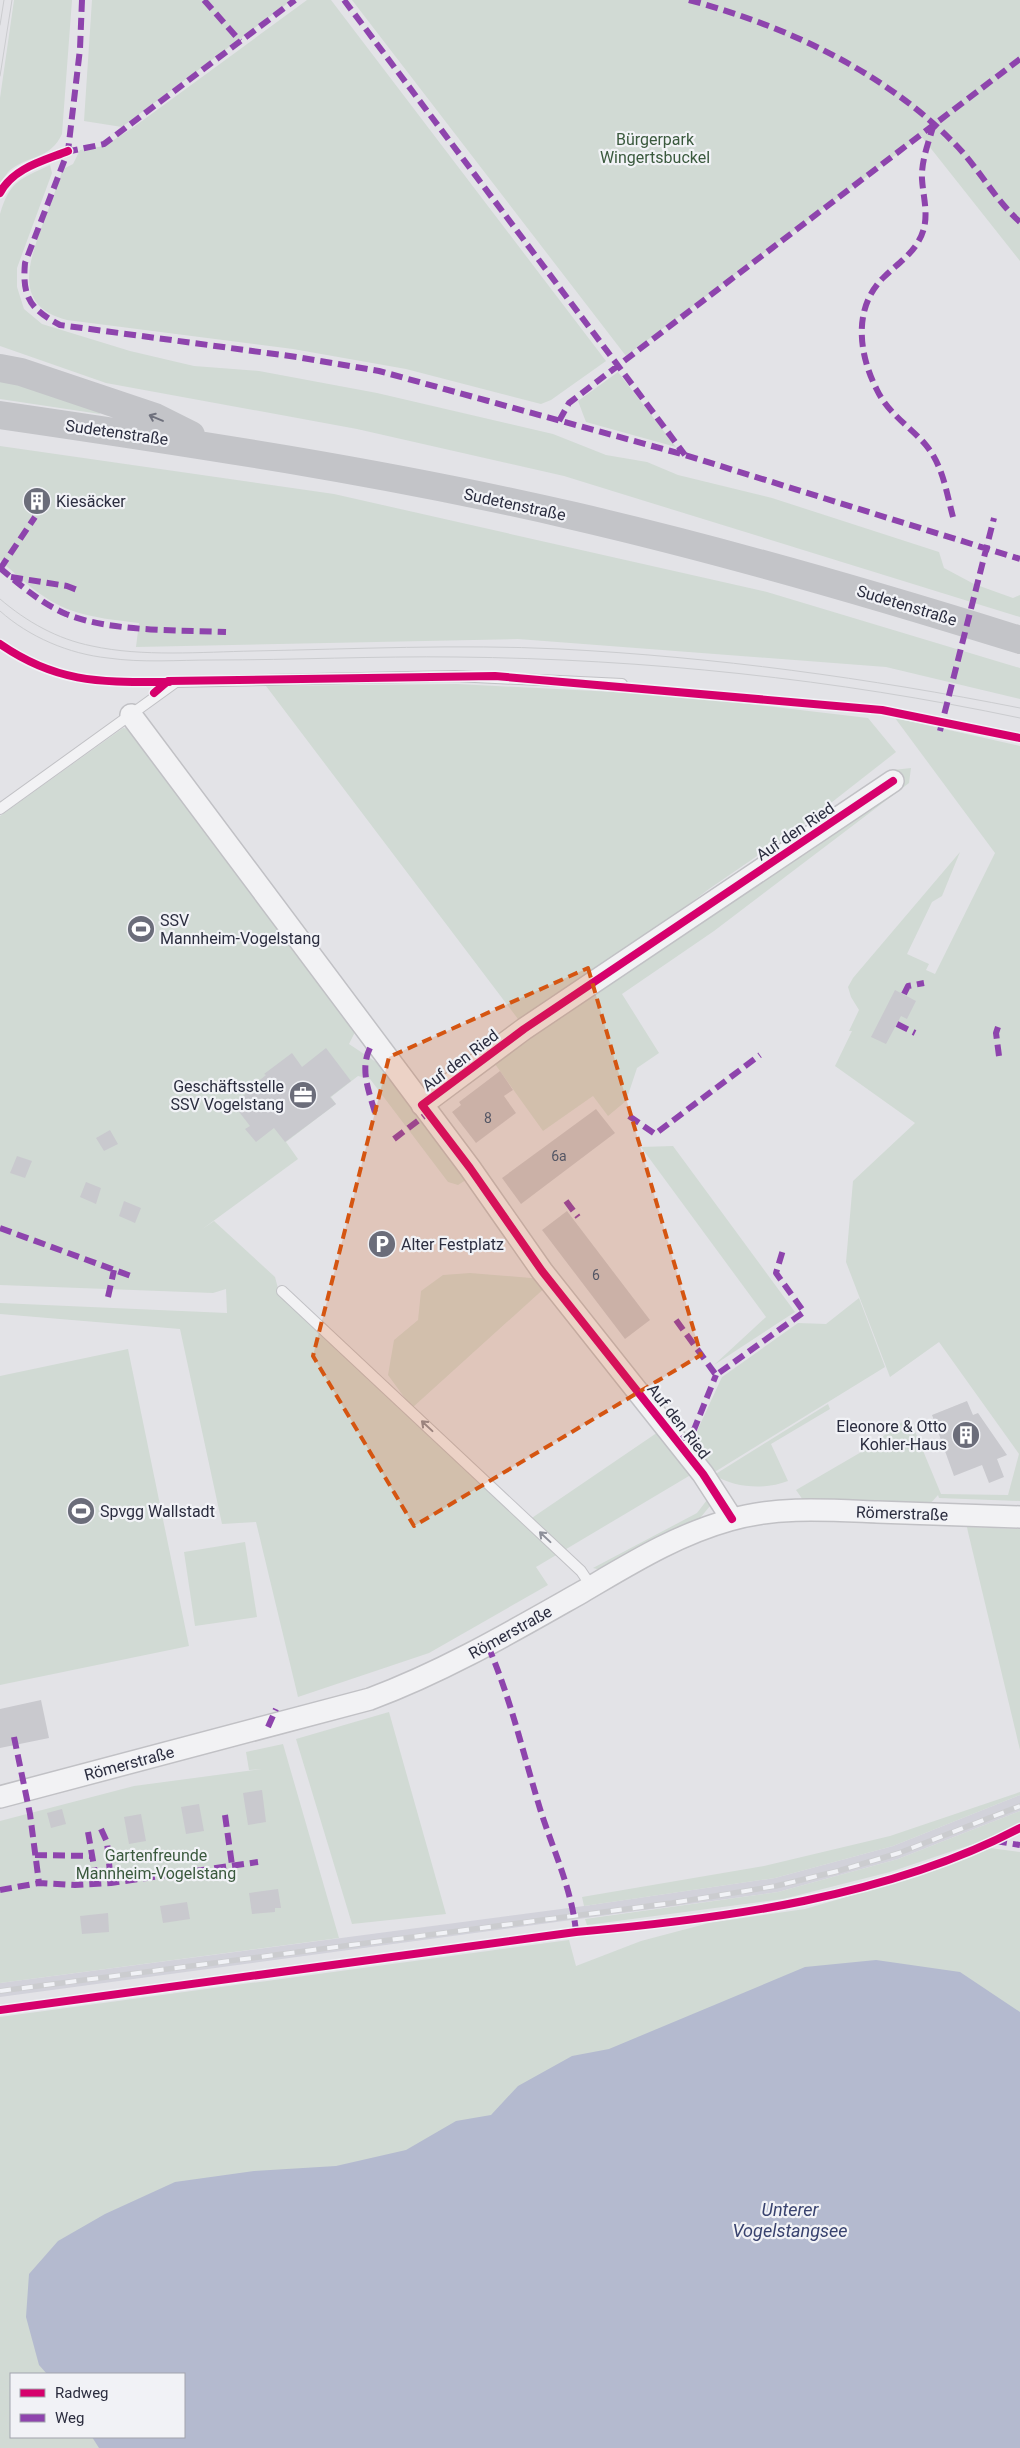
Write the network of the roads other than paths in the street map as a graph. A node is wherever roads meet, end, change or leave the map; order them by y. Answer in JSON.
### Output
{"nodes":[{"id":1,"x":0,"y":368,"type":"edge"},
{"id":2,"x":0,"y":415,"type":"edge"},
{"id":3,"x":215,"y":446,"type":"junction"},
{"id":4,"x":1020,"y":640,"type":"edge"},
{"id":5,"x":622,"y":684,"type":"dead end"},
{"id":6,"x":131,"y":715,"type":"junction"},
{"id":7,"x":894,"y":781,"type":"dead end"},
{"id":8,"x":0,"y":809,"type":"edge"},
{"id":9,"x":422,"y":1105,"type":"junction"},
{"id":10,"x":282,"y":1291,"type":"dead end"},
{"id":11,"x":1020,"y":1517,"type":"edge"},
{"id":12,"x":732,"y":1519,"type":"junction"},
{"id":13,"x":586,"y":1578,"type":"junction"},
{"id":14,"x":0,"y":1797,"type":"edge"}],
"edges":[{"from":3,"to":1,"type":"main road","one_way":true},
{"from":2,"to":3,"type":"main road","name":"Sudetenstraße"},
{"from":3,"to":4,"type":"main road","name":"Sudetenstraße"},
{"from":5,"to":6,"type":"lane"},
{"from":6,"to":8,"type":"lane"},
{"from":6,"to":9,"type":"street"},
{"from":7,"to":9,"type":"street","name":"Auf den Ried"},
{"from":9,"to":12,"type":"street","name":"Auf den Ried"},
{"from":13,"to":10,"type":"lane","one_way":true},
{"from":11,"to":12,"type":"street","name":"Römerstraße"},
{"from":12,"to":13,"type":"street","name":"Römerstraße"},
{"from":13,"to":14,"type":"street","name":"Römerstraße"}]}
